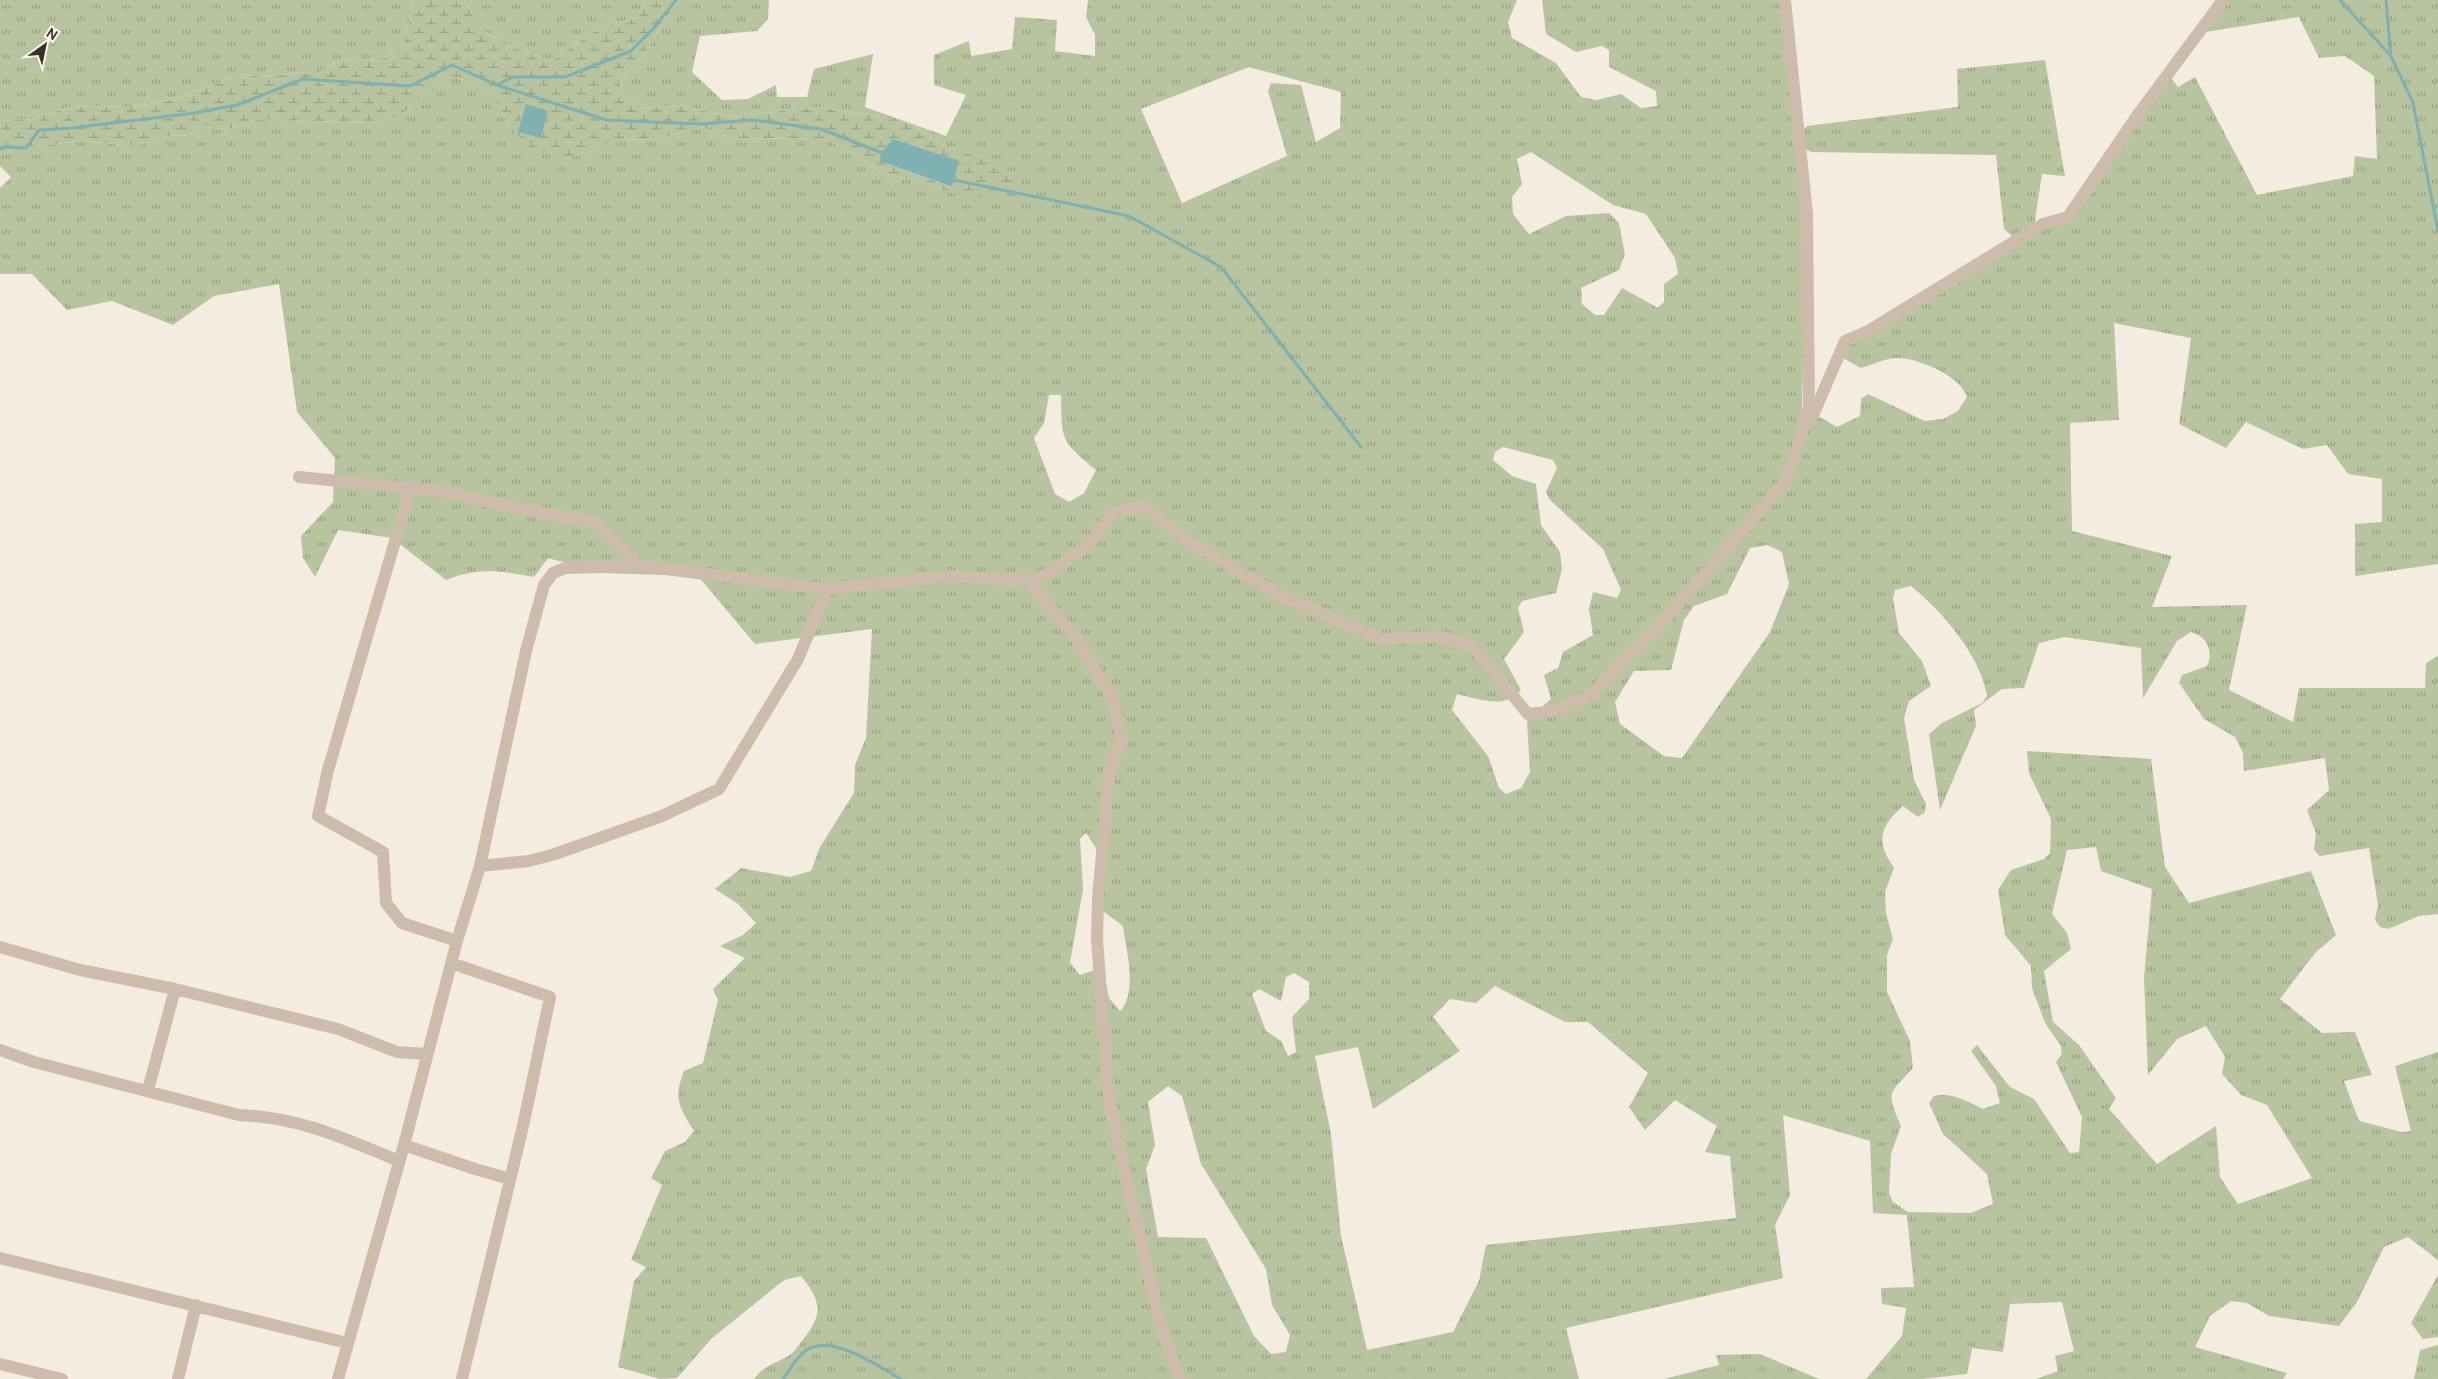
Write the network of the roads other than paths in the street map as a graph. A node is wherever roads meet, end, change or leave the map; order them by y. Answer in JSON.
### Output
{"nodes":[{"id":1,"x":1785,"y":0,"type":"edge"},
{"id":2,"x":2223,"y":0,"type":"edge"},
{"id":3,"x":1796,"y":454,"type":"junction"},
{"id":4,"x":299,"y":477,"type":"dead end"},
{"id":5,"x":410,"y":490,"type":"junction"},
{"id":6,"x":641,"y":566,"type":"junction"},
{"id":7,"x":1028,"y":581,"type":"junction"},
{"id":8,"x":827,"y":589,"type":"junction"},
{"id":9,"x":480,"y":866,"type":"junction"},
{"id":10,"x":457,"y":941,"type":"junction"},
{"id":11,"x":0,"y":947,"type":"edge"},
{"id":12,"x":451,"y":963,"type":"junction"},
{"id":13,"x":174,"y":989,"type":"junction"},
{"id":14,"x":0,"y":1050,"type":"edge"},
{"id":15,"x":426,"y":1054,"type":"junction"},
{"id":16,"x":148,"y":1090,"type":"junction"},
{"id":17,"x":404,"y":1145,"type":"junction"},
{"id":18,"x":399,"y":1160,"type":"junction"},
{"id":19,"x":510,"y":1179,"type":"junction"},
{"id":20,"x":0,"y":1258,"type":"edge"},
{"id":21,"x":196,"y":1305,"type":"junction"},
{"id":22,"x":347,"y":1343,"type":"junction"},
{"id":23,"x":0,"y":1364,"type":"edge"},
{"id":24,"x":62,"y":1379,"type":"edge"},
{"id":25,"x":178,"y":1379,"type":"edge"},
{"id":26,"x":338,"y":1379,"type":"edge"},
{"id":27,"x":462,"y":1379,"type":"edge"},
{"id":28,"x":1180,"y":1379,"type":"edge"}],
"edges":[{"from":1,"to":3,"type":"street"},
{"from":2,"to":3,"type":"street"},
{"from":3,"to":7,"type":"street"},
{"from":4,"to":5,"type":"street"},
{"from":5,"to":6,"type":"street"},
{"from":5,"to":10,"type":"street"},
{"from":6,"to":8,"type":"street"},
{"from":6,"to":9,"type":"street"},
{"from":7,"to":8,"type":"street"},
{"from":7,"to":28,"type":"street"},
{"from":8,"to":9,"type":"street"},
{"from":9,"to":10,"type":"street"},
{"from":10,"to":12,"type":"street"},
{"from":11,"to":13,"type":"street"},
{"from":12,"to":15,"type":"street"},
{"from":12,"to":19,"type":"street"},
{"from":13,"to":15,"type":"street"},
{"from":13,"to":16,"type":"street"},
{"from":14,"to":16,"type":"street"},
{"from":15,"to":17,"type":"street"},
{"from":16,"to":18,"type":"street"},
{"from":17,"to":18,"type":"street"},
{"from":17,"to":19,"type":"street"},
{"from":18,"to":22,"type":"street"},
{"from":19,"to":27,"type":"street"},
{"from":20,"to":21,"type":"street"},
{"from":21,"to":22,"type":"street"},
{"from":21,"to":25,"type":"street"},
{"from":22,"to":26,"type":"street"},
{"from":23,"to":24,"type":"street"}]}
